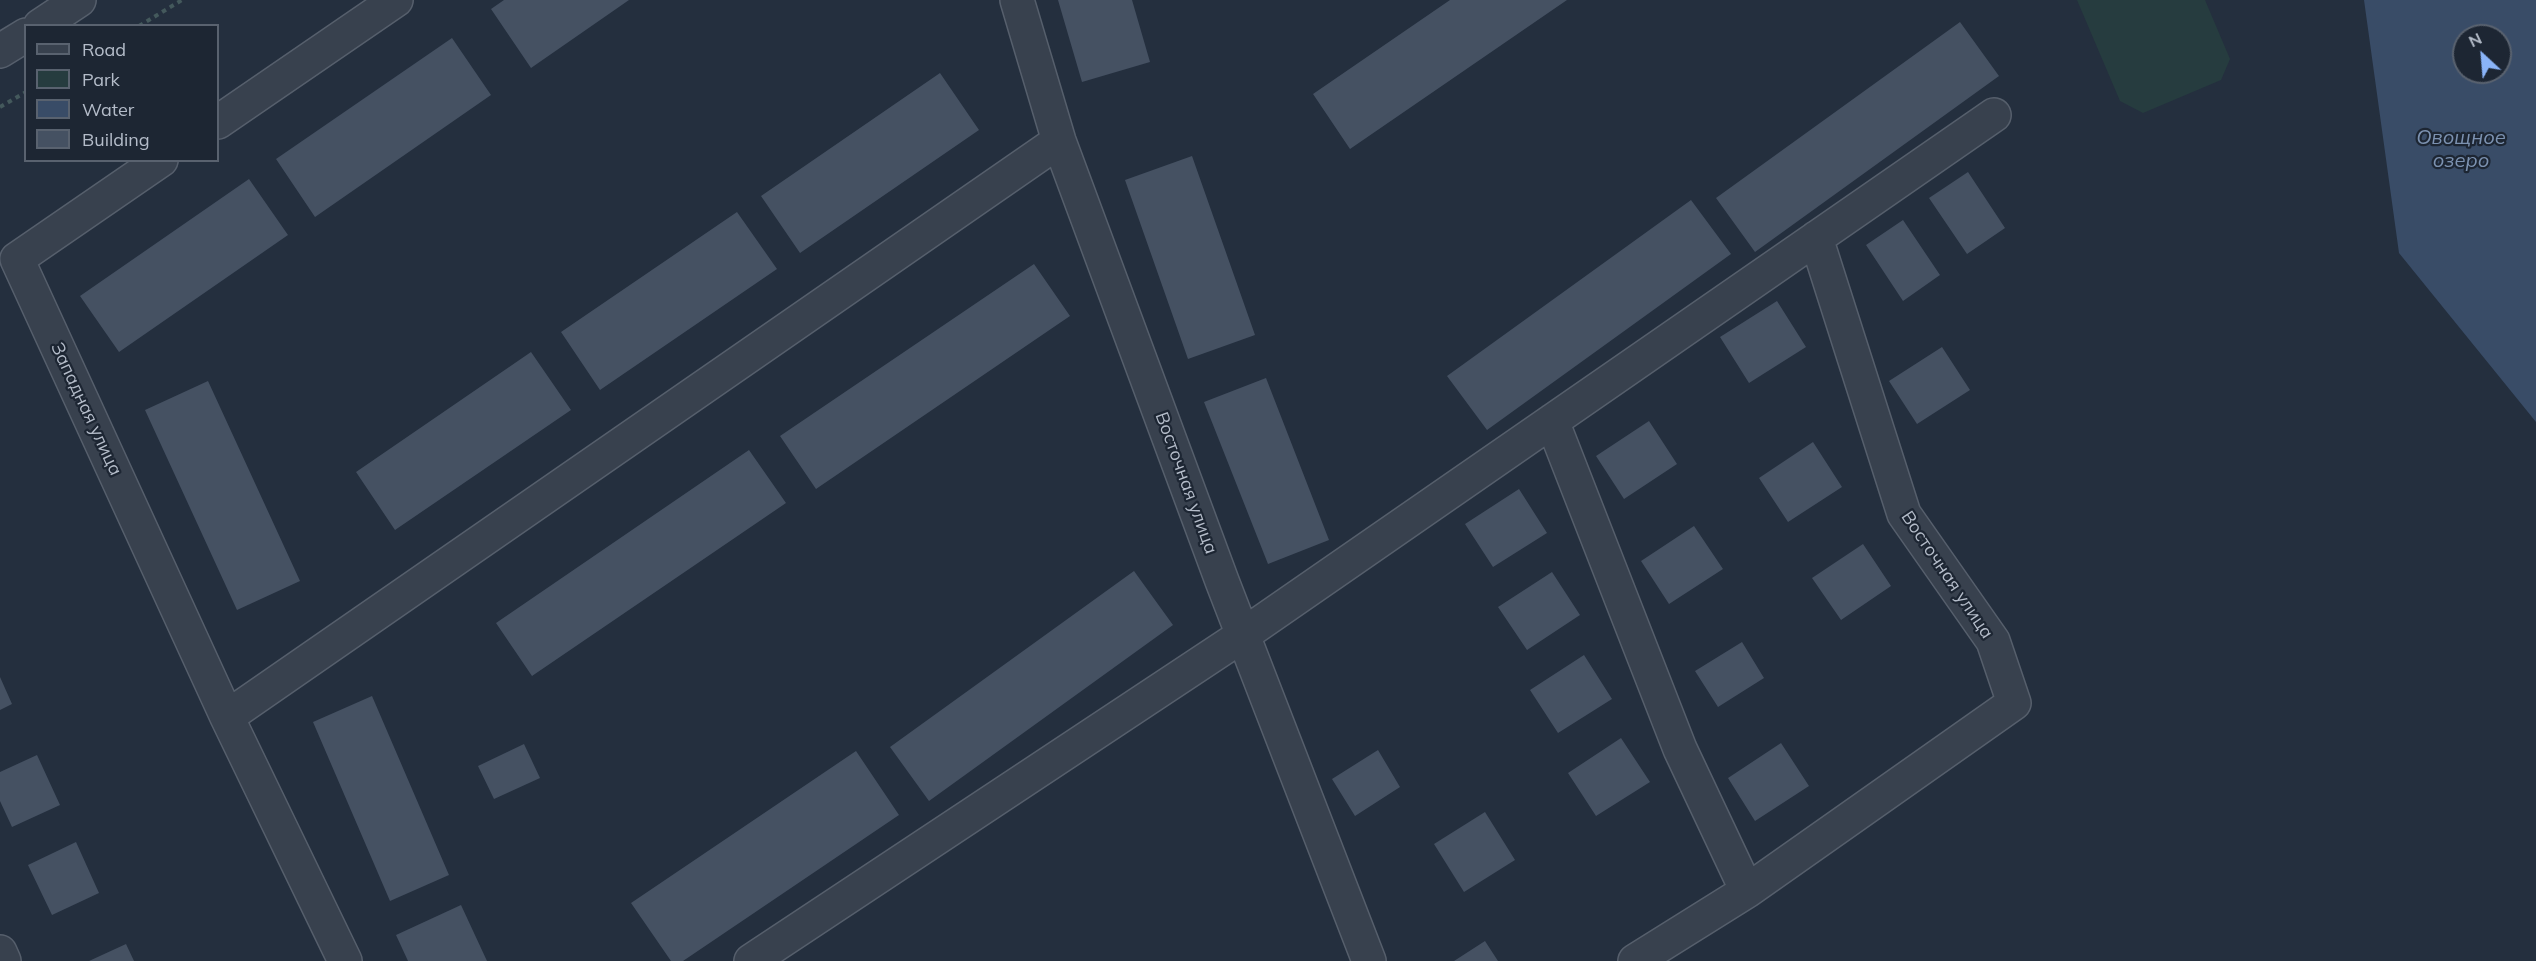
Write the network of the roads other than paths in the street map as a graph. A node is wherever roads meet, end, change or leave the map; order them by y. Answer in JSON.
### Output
{"nodes":[{"id":1,"x":79,"y":0,"type":"edge"},
{"id":2,"x":396,"y":0,"type":"edge"},
{"id":3,"x":1017,"y":0,"type":"edge"},
{"id":4,"x":43,"y":24,"type":"edge"},
{"id":5,"x":24,"y":36,"type":"edge"},
{"id":6,"x":0,"y":51,"type":"edge"},
{"id":7,"x":1994,"y":115,"type":"dead end"},
{"id":8,"x":219,"y":121,"type":"edge"},
{"id":9,"x":1059,"y":141,"type":"junction"},
{"id":10,"x":158,"y":162,"type":"edge"},
{"id":11,"x":1816,"y":238,"type":"junction"},
{"id":12,"x":1552,"y":421,"type":"junction"},
{"id":13,"x":1243,"y":636,"type":"junction"},
{"id":14,"x":227,"y":717,"type":"junction"},
{"id":15,"x":1747,"y":891,"type":"junction"},
{"id":16,"x":0,"y":952,"type":"edge"},
{"id":17,"x":4,"y":961,"type":"edge"},
{"id":18,"x":345,"y":961,"type":"edge"},
{"id":19,"x":751,"y":961,"type":"edge"},
{"id":20,"x":1368,"y":961,"type":"edge"},
{"id":21,"x":1635,"y":961,"type":"edge"}],
"edges":[{"from":1,"to":4,"type":"street"},
{"from":2,"to":8,"type":"street"},
{"from":3,"to":9,"type":"street","name":"Восточная улица"},
{"from":5,"to":6,"type":"street"},
{"from":7,"to":11,"type":"street"},
{"from":9,"to":13,"type":"street","name":"Восточная улица"},
{"from":9,"to":14,"type":"street"},
{"from":10,"to":14,"type":"street","name":"Западная улица"},
{"from":11,"to":12,"type":"street"},
{"from":11,"to":15,"type":"street","name":"Восточная улица"},
{"from":12,"to":13,"type":"street"},
{"from":12,"to":15,"type":"street"},
{"from":13,"to":19,"type":"street"},
{"from":13,"to":20,"type":"street","name":"Восточная улица"},
{"from":14,"to":18,"type":"street"},
{"from":15,"to":21,"type":"street","name":"Восточная улица"},
{"from":16,"to":17,"type":"street"}]}
